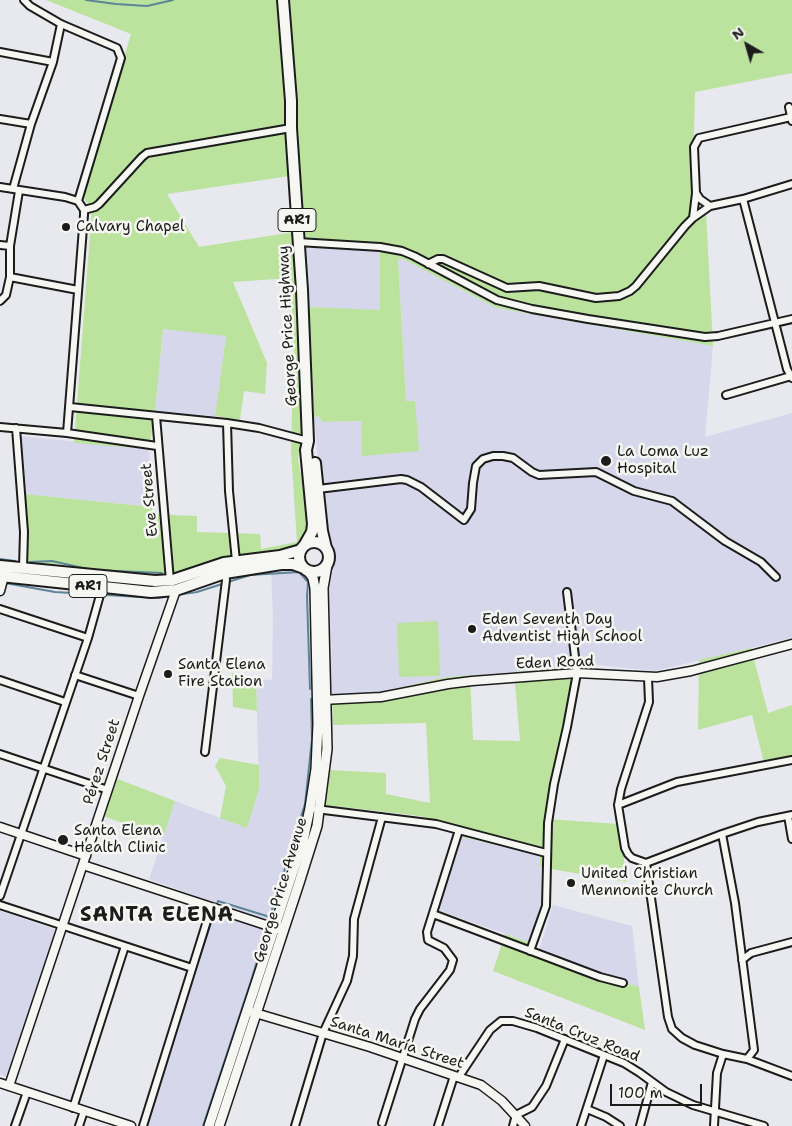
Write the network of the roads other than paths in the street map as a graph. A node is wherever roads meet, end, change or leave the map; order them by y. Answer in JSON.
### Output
{"nodes":[{"id":1,"x":24,"y":0,"type":"edge"},
{"id":2,"x":284,"y":0,"type":"edge"},
{"id":3,"x":61,"y":24,"type":"junction"},
{"id":4,"x":0,"y":52,"type":"edge"},
{"id":5,"x":53,"y":62,"type":"junction"},
{"id":6,"x":789,"y":107,"type":"dead end"},
{"id":7,"x":0,"y":119,"type":"edge"},
{"id":8,"x":791,"y":119,"type":"edge"},
{"id":9,"x":32,"y":124,"type":"junction"},
{"id":10,"x":291,"y":128,"type":"junction"},
{"id":11,"x":792,"y":184,"type":"edge"},
{"id":12,"x":0,"y":187,"type":"edge"},
{"id":13,"x":16,"y":190,"type":"junction"},
{"id":14,"x":696,"y":193,"type":"junction"},
{"id":15,"x":742,"y":199,"type":"junction"},
{"id":16,"x":78,"y":201,"type":"junction"},
{"id":17,"x":710,"y":206,"type":"junction"},
{"id":18,"x":84,"y":210,"type":"junction"},
{"id":19,"x":693,"y":218,"type":"junction"},
{"id":20,"x":298,"y":242,"type":"junction"},
{"id":21,"x":0,"y":245,"type":"edge"},
{"id":22,"x":10,"y":246,"type":"junction"},
{"id":23,"x":428,"y":264,"type":"junction"},
{"id":24,"x":10,"y":277,"type":"junction"},
{"id":25,"x":78,"y":290,"type":"junction"},
{"id":26,"x":0,"y":301,"type":"edge"},
{"id":27,"x":792,"y":318,"type":"edge"},
{"id":28,"x":775,"y":323,"type":"junction"},
{"id":29,"x":791,"y":377,"type":"edge"},
{"id":30,"x":726,"y":395,"type":"dead end"},
{"id":31,"x":70,"y":407,"type":"junction"},
{"id":32,"x":156,"y":416,"type":"junction"},
{"id":33,"x":227,"y":423,"type":"junction"},
{"id":34,"x":0,"y":426,"type":"edge"},
{"id":35,"x":16,"y":428,"type":"junction"},
{"id":36,"x":67,"y":433,"type":"junction"},
{"id":37,"x":308,"y":441,"type":"junction"},
{"id":38,"x":157,"y":446,"type":"junction"},
{"id":39,"x":318,"y":489,"type":"junction"},
{"id":40,"x":303,"y":548,"type":"junction"},
{"id":41,"x":326,"y":548,"type":"junction"},
{"id":42,"x":236,"y":561,"type":"junction"},
{"id":43,"x":327,"y":564,"type":"junction"},
{"id":44,"x":0,"y":566,"type":"edge"},
{"id":45,"x":23,"y":568,"type":"junction"},
{"id":46,"x":306,"y":569,"type":"junction"},
{"id":47,"x":225,"y":573,"type":"junction"},
{"id":48,"x":2,"y":576,"type":"edge"},
{"id":49,"x":776,"y":577,"type":"dead end"},
{"id":50,"x":170,"y":580,"type":"junction"},
{"id":51,"x":102,"y":588,"type":"junction"},
{"id":52,"x":176,"y":590,"type":"junction"},
{"id":53,"x":0,"y":591,"type":"edge"},
{"id":54,"x":568,"y":592,"type":"dead end"},
{"id":55,"x":0,"y":609,"type":"edge"},
{"id":56,"x":88,"y":638,"type":"junction"},
{"id":57,"x":792,"y":644,"type":"edge"},
{"id":58,"x":577,"y":673,"type":"junction"},
{"id":59,"x":75,"y":675,"type":"junction"},
{"id":60,"x":648,"y":678,"type":"junction"},
{"id":61,"x":0,"y":680,"type":"edge"},
{"id":62,"x":139,"y":696,"type":"junction"},
{"id":63,"x":322,"y":700,"type":"junction"},
{"id":64,"x":65,"y":702,"type":"junction"},
{"id":65,"x":205,"y":752,"type":"dead end"},
{"id":66,"x":0,"y":754,"type":"edge"},
{"id":67,"x":792,"y":760,"type":"edge"},
{"id":68,"x":44,"y":768,"type":"junction"},
{"id":69,"x":108,"y":790,"type":"junction"},
{"id":70,"x":618,"y":806,"type":"junction"},
{"id":71,"x":314,"y":809,"type":"junction"},
{"id":72,"x":790,"y":816,"type":"edge"},
{"id":73,"x":382,"y":818,"type":"junction"},
{"id":74,"x":0,"y":828,"type":"edge"},
{"id":75,"x":459,"y":830,"type":"junction"},
{"id":76,"x":21,"y":834,"type":"junction"},
{"id":77,"x":722,"y":834,"type":"junction"},
{"id":78,"x":792,"y":839,"type":"edge"},
{"id":79,"x":546,"y":853,"type":"junction"},
{"id":80,"x":86,"y":856,"type":"junction"},
{"id":81,"x":646,"y":863,"type":"junction"},
{"id":82,"x":83,"y":865,"type":"junction"},
{"id":83,"x":0,"y":896,"type":"edge"},
{"id":84,"x":0,"y":905,"type":"edge"},
{"id":85,"x":211,"y":908,"type":"junction"},
{"id":86,"x":433,"y":914,"type":"junction"},
{"id":87,"x":62,"y":926,"type":"junction"},
{"id":88,"x":274,"y":928,"type":"junction"},
{"id":89,"x":284,"y":931,"type":"junction"},
{"id":90,"x":792,"y":942,"type":"edge"},
{"id":91,"x":126,"y":946,"type":"junction"},
{"id":92,"x":530,"y":950,"type":"junction"},
{"id":93,"x":742,"y":960,"type":"junction"},
{"id":94,"x":192,"y":968,"type":"junction"},
{"id":95,"x":623,"y":983,"type":"dead end"},
{"id":96,"x":252,"y":1012,"type":"junction"},
{"id":97,"x":323,"y":1033,"type":"junction"},
{"id":98,"x":565,"y":1039,"type":"junction"},
{"id":99,"x":723,"y":1054,"type":"junction"},
{"id":100,"x":604,"y":1055,"type":"junction"},
{"id":101,"x":401,"y":1058,"type":"junction"},
{"id":102,"x":747,"y":1059,"type":"junction"},
{"id":103,"x":792,"y":1076,"type":"edge"},
{"id":104,"x":456,"y":1077,"type":"junction"},
{"id":105,"x":652,"y":1082,"type":"junction"},
{"id":106,"x":0,"y":1083,"type":"edge"},
{"id":107,"x":9,"y":1086,"type":"junction"},
{"id":108,"x":27,"y":1092,"type":"junction"},
{"id":109,"x":73,"y":1108,"type":"junction"},
{"id":110,"x":587,"y":1109,"type":"junction"},
{"id":111,"x":84,"y":1111,"type":"junction"},
{"id":112,"x":715,"y":1111,"type":"junction"},
{"id":113,"x":516,"y":1115,"type":"junction"},
{"id":114,"x":382,"y":1123,"type":"dead end"},
{"id":115,"x":15,"y":1126,"type":"edge"},
{"id":116,"x":79,"y":1126,"type":"edge"},
{"id":117,"x":131,"y":1126,"type":"edge"},
{"id":118,"x":143,"y":1126,"type":"edge"},
{"id":119,"x":210,"y":1126,"type":"edge"},
{"id":120,"x":219,"y":1126,"type":"edge"},
{"id":121,"x":295,"y":1126,"type":"edge"},
{"id":122,"x":438,"y":1126,"type":"edge"},
{"id":123,"x":513,"y":1126,"type":"edge"},
{"id":124,"x":525,"y":1126,"type":"edge"},
{"id":125,"x":581,"y":1126,"type":"edge"},
{"id":126,"x":620,"y":1126,"type":"edge"},
{"id":127,"x":640,"y":1126,"type":"edge"},
{"id":128,"x":714,"y":1126,"type":"edge"},
{"id":129,"x":764,"y":1126,"type":"edge"}],
"edges":[{"from":1,"to":3,"type":"street"},
{"from":2,"to":10,"type":"highway","name":"George Price Highway","number":"AR1"},
{"from":3,"to":5,"type":"street"},
{"from":3,"to":16,"type":"street"},
{"from":4,"to":5,"type":"street"},
{"from":5,"to":9,"type":"street"},
{"from":6,"to":8,"type":"street"},
{"from":7,"to":9,"type":"street"},
{"from":8,"to":14,"type":"street"},
{"from":9,"to":13,"type":"street"},
{"from":10,"to":18,"type":"street"},
{"from":10,"to":20,"type":"highway","name":"George Price Highway","number":"AR1"},
{"from":11,"to":15,"type":"street"},
{"from":12,"to":13,"type":"street"},
{"from":13,"to":16,"type":"street"},
{"from":13,"to":22,"type":"street"},
{"from":14,"to":17,"type":"street"},
{"from":14,"to":19,"type":"street"},
{"from":15,"to":17,"type":"street"},
{"from":15,"to":28,"type":"street"},
{"from":16,"to":18,"type":"street"},
{"from":17,"to":19,"type":"street"},
{"from":18,"to":25,"type":"street"},
{"from":19,"to":23,"type":"street"},
{"from":20,"to":23,"type":"street"},
{"from":20,"to":37,"type":"highway","name":"George Price Highway","number":"AR1"},
{"from":21,"to":22,"type":"street"},
{"from":22,"to":24,"type":"street"},
{"from":23,"to":28,"type":"street"},
{"from":24,"to":25,"type":"street"},
{"from":24,"to":26,"type":"street"},
{"from":25,"to":31,"type":"street"},
{"from":27,"to":28,"type":"street"},
{"from":28,"to":29,"type":"street"},
{"from":29,"to":30,"type":"street"},
{"from":31,"to":32,"type":"street"},
{"from":31,"to":36,"type":"street"},
{"from":32,"to":33,"type":"street"},
{"from":32,"to":38,"type":"street","name":"Eve Street"},
{"from":33,"to":37,"type":"street"},
{"from":33,"to":42,"type":"street"},
{"from":34,"to":35,"type":"street"},
{"from":35,"to":36,"type":"street"},
{"from":35,"to":45,"type":"street"},
{"from":36,"to":38,"type":"street"},
{"from":37,"to":39,"type":"highway","name":"George Price Highway","number":"AR1"},
{"from":37,"to":40,"type":"highway","name":"George Price Highway","number":"AR1"},
{"from":38,"to":50,"type":"street","name":"Eve Street"},
{"from":39,"to":41,"type":"highway","name":"George Price Highway","number":"AR1"},
{"from":39,"to":49,"type":"street"},
{"from":40,"to":41,"type":"highway"},
{"from":40,"to":42,"type":"highway","number":"AR1"},
{"from":40,"to":46,"type":"highway"},
{"from":41,"to":43,"type":"highway"},
{"from":42,"to":50,"type":"highway","number":"AR1"},
{"from":43,"to":46,"type":"highway"},
{"from":43,"to":63,"type":"main road","name":"George Price Avenue"},
{"from":44,"to":45,"type":"highway","number":"AR1"},
{"from":45,"to":50,"type":"highway","number":"AR1"},
{"from":46,"to":47,"type":"highway","number":"AR1"},
{"from":46,"to":63,"type":"main road","name":"George Price Avenue"},
{"from":47,"to":52,"type":"highway","number":"AR1"},
{"from":47,"to":65,"type":"street"},
{"from":48,"to":51,"type":"highway","number":"AR1"},
{"from":48,"to":53,"type":"street"},
{"from":51,"to":52,"type":"highway","number":"AR1"},
{"from":51,"to":56,"type":"street"},
{"from":52,"to":62,"type":"street","name":"Pérez Street"},
{"from":54,"to":58,"type":"street"},
{"from":55,"to":56,"type":"street"},
{"from":56,"to":59,"type":"street"},
{"from":57,"to":60,"type":"street","name":"Eden Road"},
{"from":58,"to":60,"type":"street","name":"Eden Road"},
{"from":58,"to":63,"type":"street","name":"Eden Road"},
{"from":58,"to":79,"type":"street"},
{"from":59,"to":62,"type":"street"},
{"from":59,"to":64,"type":"street"},
{"from":60,"to":70,"type":"street"},
{"from":61,"to":64,"type":"street"},
{"from":62,"to":69,"type":"street","name":"Pérez Street"},
{"from":63,"to":71,"type":"main road","name":"George Price Avenue"},
{"from":64,"to":68,"type":"street"},
{"from":66,"to":68,"type":"street"},
{"from":67,"to":70,"type":"street"},
{"from":68,"to":69,"type":"street"},
{"from":68,"to":76,"type":"street"},
{"from":69,"to":80,"type":"street","name":"Pérez Street"},
{"from":70,"to":81,"type":"street"},
{"from":71,"to":73,"type":"street"},
{"from":71,"to":88,"type":"main road","name":"George Price Avenue"},
{"from":71,"to":89,"type":"main road","name":"George Price Avenue"},
{"from":72,"to":77,"type":"street"},
{"from":72,"to":78,"type":"street"},
{"from":73,"to":75,"type":"street"},
{"from":73,"to":97,"type":"street"},
{"from":74,"to":76,"type":"street"},
{"from":75,"to":79,"type":"street"},
{"from":75,"to":86,"type":"street"},
{"from":76,"to":80,"type":"street"},
{"from":76,"to":83,"type":"street"},
{"from":77,"to":81,"type":"street"},
{"from":77,"to":93,"type":"street"},
{"from":79,"to":92,"type":"street"},
{"from":80,"to":82,"type":"street","name":"Pérez Street"},
{"from":81,"to":99,"type":"street"},
{"from":82,"to":85,"type":"street"},
{"from":82,"to":87,"type":"street","name":"Pérez Street"},
{"from":84,"to":87,"type":"street"},
{"from":85,"to":88,"type":"street"},
{"from":85,"to":94,"type":"street"},
{"from":86,"to":92,"type":"street"},
{"from":86,"to":101,"type":"street"},
{"from":87,"to":91,"type":"street"},
{"from":87,"to":107,"type":"street","name":"Pérez Street"},
{"from":88,"to":89,"type":"street"},
{"from":88,"to":96,"type":"main road","name":"George Price Avenue"},
{"from":89,"to":96,"type":"main road","name":"George Price Avenue"},
{"from":90,"to":93,"type":"street"},
{"from":91,"to":94,"type":"street"},
{"from":91,"to":109,"type":"street"},
{"from":92,"to":95,"type":"street"},
{"from":93,"to":102,"type":"street"},
{"from":94,"to":118,"type":"street"},
{"from":96,"to":97,"type":"street","name":"Santa María Street"},
{"from":96,"to":119,"type":"main road","name":"George Price Avenue"},
{"from":96,"to":120,"type":"main road","name":"George Price Avenue"},
{"from":97,"to":101,"type":"street","name":"Santa María Street"},
{"from":97,"to":121,"type":"street"},
{"from":98,"to":100,"type":"street","name":"Santa Cruz Road"},
{"from":98,"to":104,"type":"street","name":"Santa Cruz Road"},
{"from":98,"to":113,"type":"street"},
{"from":99,"to":102,"type":"street"},
{"from":99,"to":112,"type":"street"},
{"from":100,"to":105,"type":"street","name":"Santa Cruz Road"},
{"from":100,"to":110,"type":"street"},
{"from":101,"to":104,"type":"street","name":"Santa María Street"},
{"from":101,"to":114,"type":"street"},
{"from":102,"to":103,"type":"street"},
{"from":104,"to":113,"type":"street","name":"Santa María Street"},
{"from":104,"to":122,"type":"street","name":"Santa Cruz Road"},
{"from":105,"to":112,"type":"street","name":"Santa Cruz Road"},
{"from":105,"to":127,"type":"street"},
{"from":106,"to":107,"type":"street"},
{"from":107,"to":108,"type":"street"},
{"from":108,"to":109,"type":"street"},
{"from":108,"to":115,"type":"street"},
{"from":109,"to":111,"type":"street"},
{"from":110,"to":125,"type":"street"},
{"from":110,"to":126,"type":"street"},
{"from":111,"to":116,"type":"street"},
{"from":111,"to":117,"type":"street"},
{"from":112,"to":128,"type":"street"},
{"from":112,"to":129,"type":"street","name":"Santa Cruz Road"},
{"from":113,"to":123,"type":"street"},
{"from":113,"to":124,"type":"street","name":"Santa María Street"}]}
